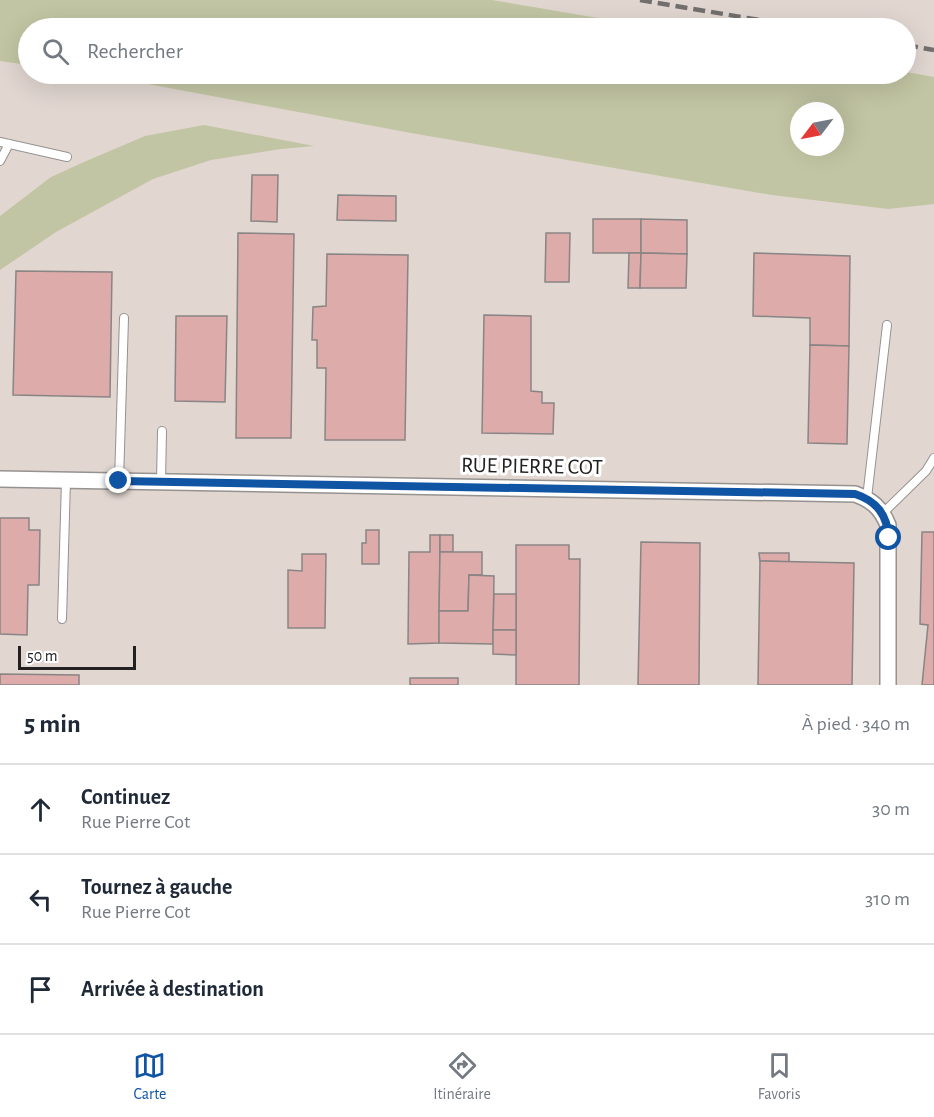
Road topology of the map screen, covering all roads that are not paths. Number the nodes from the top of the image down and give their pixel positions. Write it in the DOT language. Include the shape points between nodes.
graph roads {
  1 [pos="4,143"];
  2 [pos="67,157"];
  3 [pos="0,161"];
  4 [pos="124,318"];
  5 [pos="887,325"];
  6 [pos="162,430"];
  7 [pos="934,458"];
  8 [pos="0,479"];
  9 [pos="66,480"];
  10 [pos="119,481"];
  11 [pos="161,482"];
  12 [pos="867,498"];
  13 [pos="883,513"];
  14 [pos="62,619"];
  15 [pos="888,685"];
  1 -- 2 [label="lane"];
  1 -- 3 [label="lane"];
  4 -- 10 [label="lane"];
  5 -- 12 [label="lane"];
  6 -- 11 [label="lane"];
  7 -- 13 [label="lane"];
  8 -- 9 [label="street, RUE PIERRE COT"];
  9 -- 10 [label="street, RUE PIERRE COT"];
  9 -- 14 [label="lane"];
  10 -- 11 [label="street, RUE PIERRE COT"];
  11 -- 12 [label="street, RUE PIERRE COT" via="855,494"];
  12 -- 13 [label="street"];
  13 -- 15 [label="street" via="889,538"];
}
